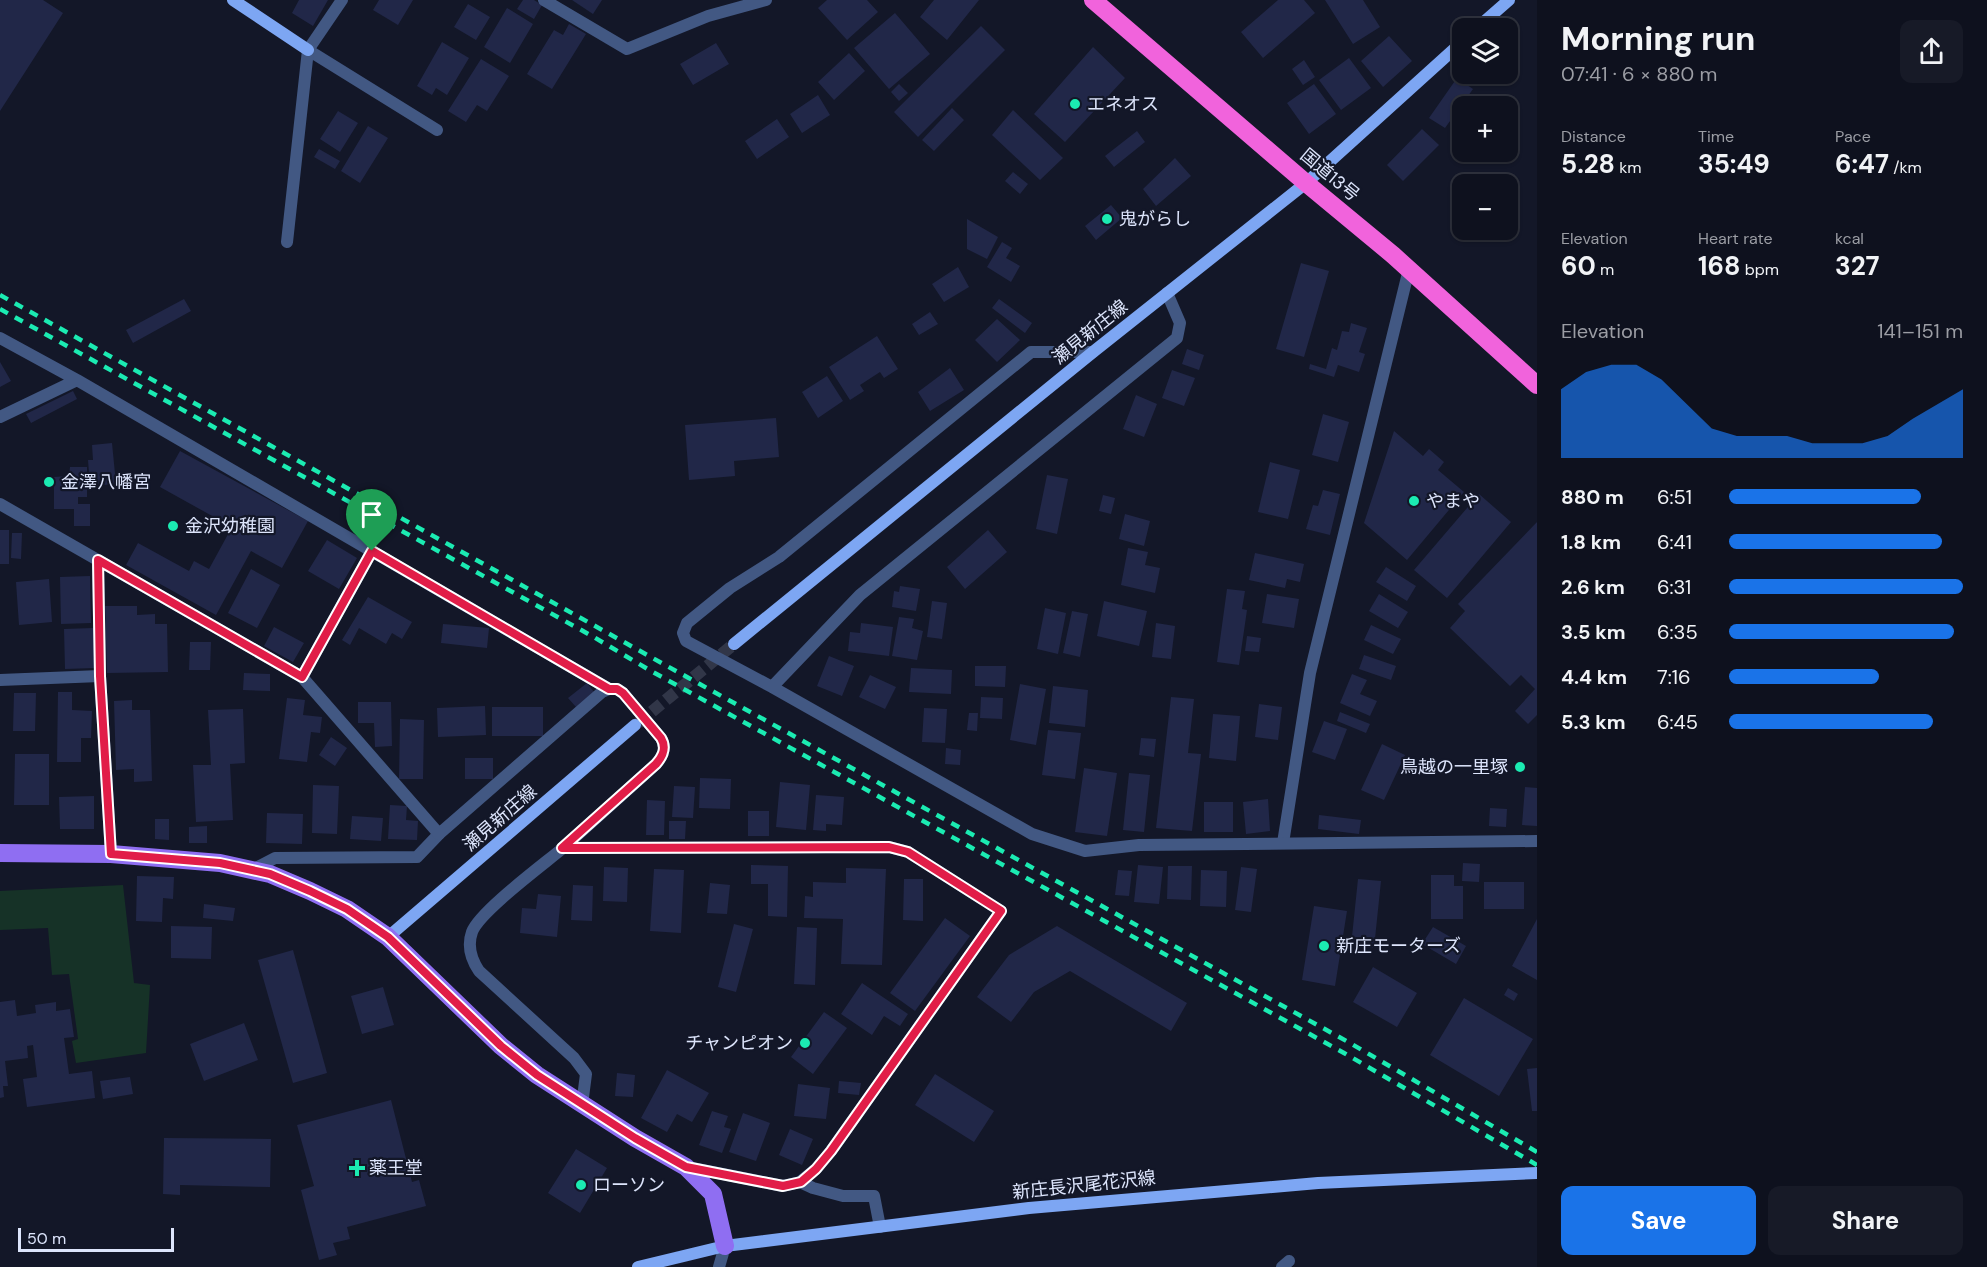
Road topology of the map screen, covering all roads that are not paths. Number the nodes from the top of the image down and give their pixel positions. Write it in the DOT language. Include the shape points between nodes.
graph roads {
  1 [pos="233,0"];
  2 [pos="342,0"];
  3 [pos="544,0"];
  4 [pos="766,0"];
  5 [pos="1093,0"];
  6 [pos="1509,0"];
  7 [pos="1488,18"];
  8 [pos="308,50"];
  9 [pos="1452,51"];
  10 [pos="437,130"];
  11 [pos="1306,183"];
  12 [pos="287,242"];
  13 [pos="1409,269"];
  14 [pos="1167,293"];
  15 [pos="0,338"];
  16 [pos="1093,352"];
  17 [pos="77,380"];
  18 [pos="1537,385"];
  19 [pos="0,417"];
  20 [pos="0,504"];
  21 [pos="372,551"];
  22 [pos="98,560"];
  23 [pos="734,644"];
  24 [pos="100,676"];
  25 [pos="302,677"];
  26 [pos="0,680"];
  27 [pos="772,687"];
  28 [pos="609,689"];
  29 [pos="635,725"];
  30 [pos="439,834"];
  31 [pos="1537,841"];
  32 [pos="1283,843"];
  33 [pos="562,848"];
  34 [pos="0,853"];
  35 [pos="111,854"];
  36 [pos="252,870"];
  37 [pos="388,937"];
  38 [pos="582,1105"];
  39 [pos="686,1167"];
  40 [pos="1537,1173"];
  41 [pos="801,1182"];
  42 [pos="880,1227"];
  43 [pos="725,1245"];
  44 [pos="638,1267"];
  45 [pos="719,1267"];
  1 -- 8 [label="main road"];
  2 -- 8 [label="street"];
  3 -- 4 [label="street" via="627,49 708,16"];
  5 -- 11 [label="highway, 国道13号"];
  6 -- 7 [label="main road"];
  8 -- 10 [label="street"];
  8 -- 12 [label="street"];
  9 -- 11 [label="main road, 瀬見新庄線"];
  11 -- 13 [label="highway, 国道13号"];
  11 -- 14 [label="main road, 瀬見新庄線"];
  13 -- 18 [label="highway, 国道13号"];
  13 -- 32 [label="street" via="1310,673"];
  14 -- 16 [label="main road, 瀬見新庄線"];
  14 -- 27 [label="street" via="1179,323 1177,338 860,595"];
  15 -- 17 [label="street"];
  16 -- 23 [label="main road, 瀬見新庄線"];
  16 -- 27 [label="street" via="1032,352 779,558 730,588 687,623 683,633 686,641"];
  17 -- 19 [label="street"];
  17 -- 21 [label="street"];
  20 -- 22 [label="street"];
  21 -- 25 [label="street"];
  21 -- 28 [label="street"];
  22 -- 24 [label="street"];
  22 -- 25 [label="street"];
  24 -- 26 [label="street"];
  24 -- 35 [label="street"];
  25 -- 30 [label="street"];
  27 -- 32 [label="street" via="1032,834 1085,851 1139,844"];
  28 -- 30 [label="street"];
  28 -- 33 [label="street" via="623,693 661,738 664,751 656,764"];
  29 -- 37 [label="main road, 瀬見新庄線"];
  30 -- 36 [label="street" via="417,857 275,858"];
  31 -- 32 [label="street"];
  33 -- 38 [label="street" via="482,916 472,931 470,945 472,960 479,971 574,1058 586,1074"];
  33 -- 41 [label="street" via="889,847 908,852 1001,911 831,1151"];
  34 -- 35 [label="main road"];
  35 -- 36 [label="main road" via="220,863"];
  36 -- 37 [label="main road" via="270,874 347,909"];
  37 -- 38 [label="main road" via="501,1046"];
  38 -- 39 [label="main road"];
  39 -- 41 [label="street" via="783,1186"];
  39 -- 43 [label="main road" via="713,1194"];
  40 -- 42 [label="main road, 新庄長沢尾花沢線" via="1154,1196"];
  41 -- 42 [label="street" via="843,1196 874,1196"];
  42 -- 43 [label="main road, 新庄長沢尾花沢線"];
  43 -- 44 [label="main road, 新庄長沢尾花沢線"];
  43 -- 45 [label="street"];
}
